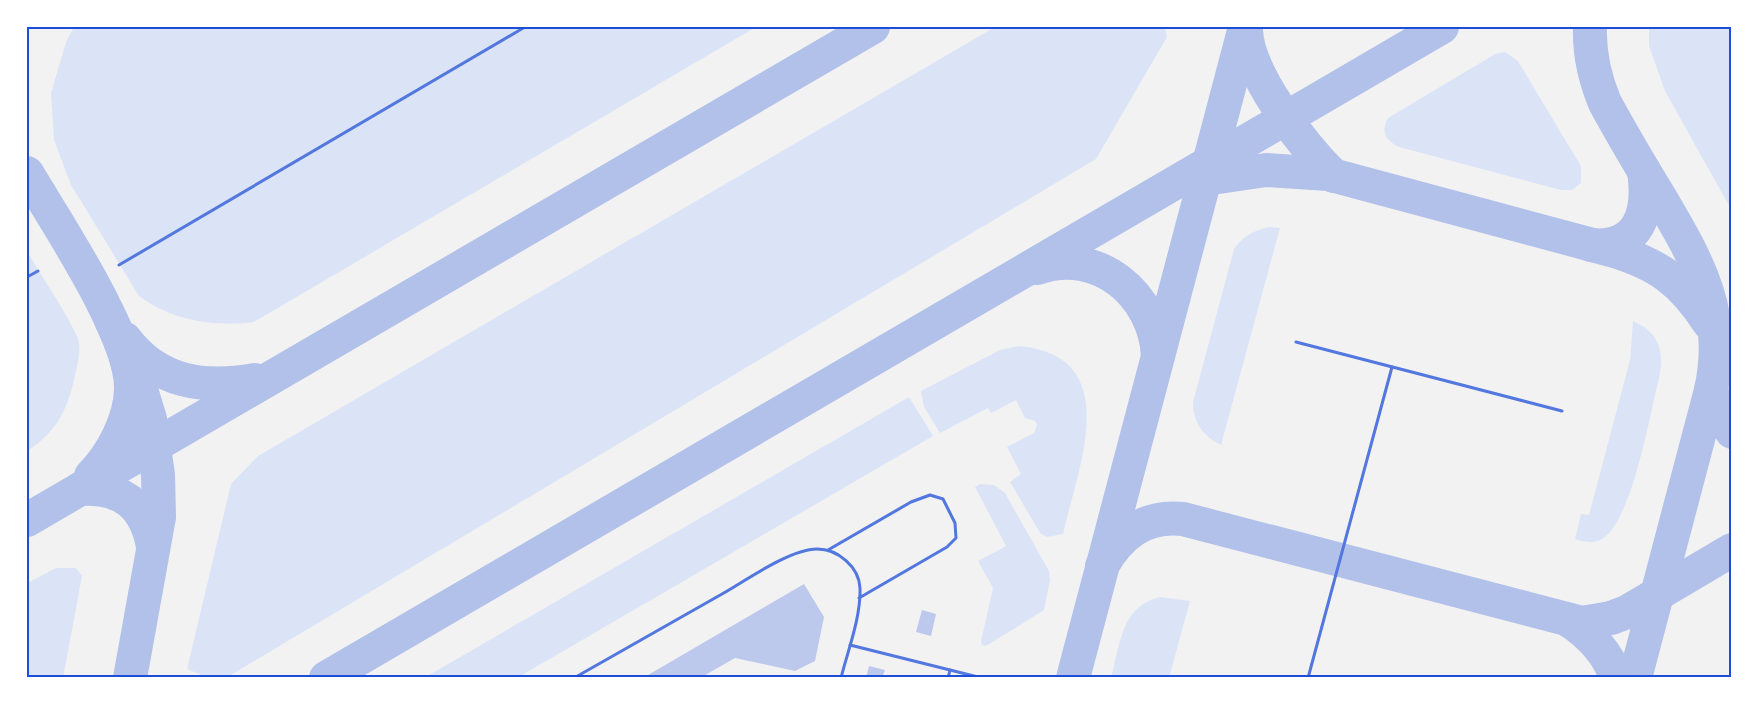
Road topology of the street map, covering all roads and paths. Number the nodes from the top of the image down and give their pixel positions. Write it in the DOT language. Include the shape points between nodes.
graph roads {
  1 [pos="525,27"];
  2 [pos="119,265"];
  3 [pos="38,271"];
  4 [pos="27,277"];
  5 [pos="1296,342"];
  6 [pos="1392,367"];
  7 [pos="1562,411"];
  8 [pos="826,550"];
  9 [pos="859,598"];
  10 [pos="850,645"];
  11 [pos="950,670"];
  12 [pos="574,678"];
  13 [pos="841,678"];
  14 [pos="948,678"];
  15 [pos="982,678"];
  16 [pos="1308,678"];
  1 -- 2 [label="lane"];
  3 -- 4 [label="lane"];
  5 -- 6 [label="lane"];
  6 -- 7 [label="lane"];
  6 -- 16 [label="lane"];
  8 -- 9 [label="lane" via="846,560 852,568 860,587"];
  8 -- 9 [label="lane" via="911,502 930,495 943,499 955,523 956,538"];
  8 -- 12 [label="lane" via="797,553"];
  9 -- 10 [label="lane"];
  10 -- 11 [label="lane"];
  10 -- 13 [label="lane"];
  11 -- 14 [label="lane"];
  11 -- 15 [label="lane"];
}
